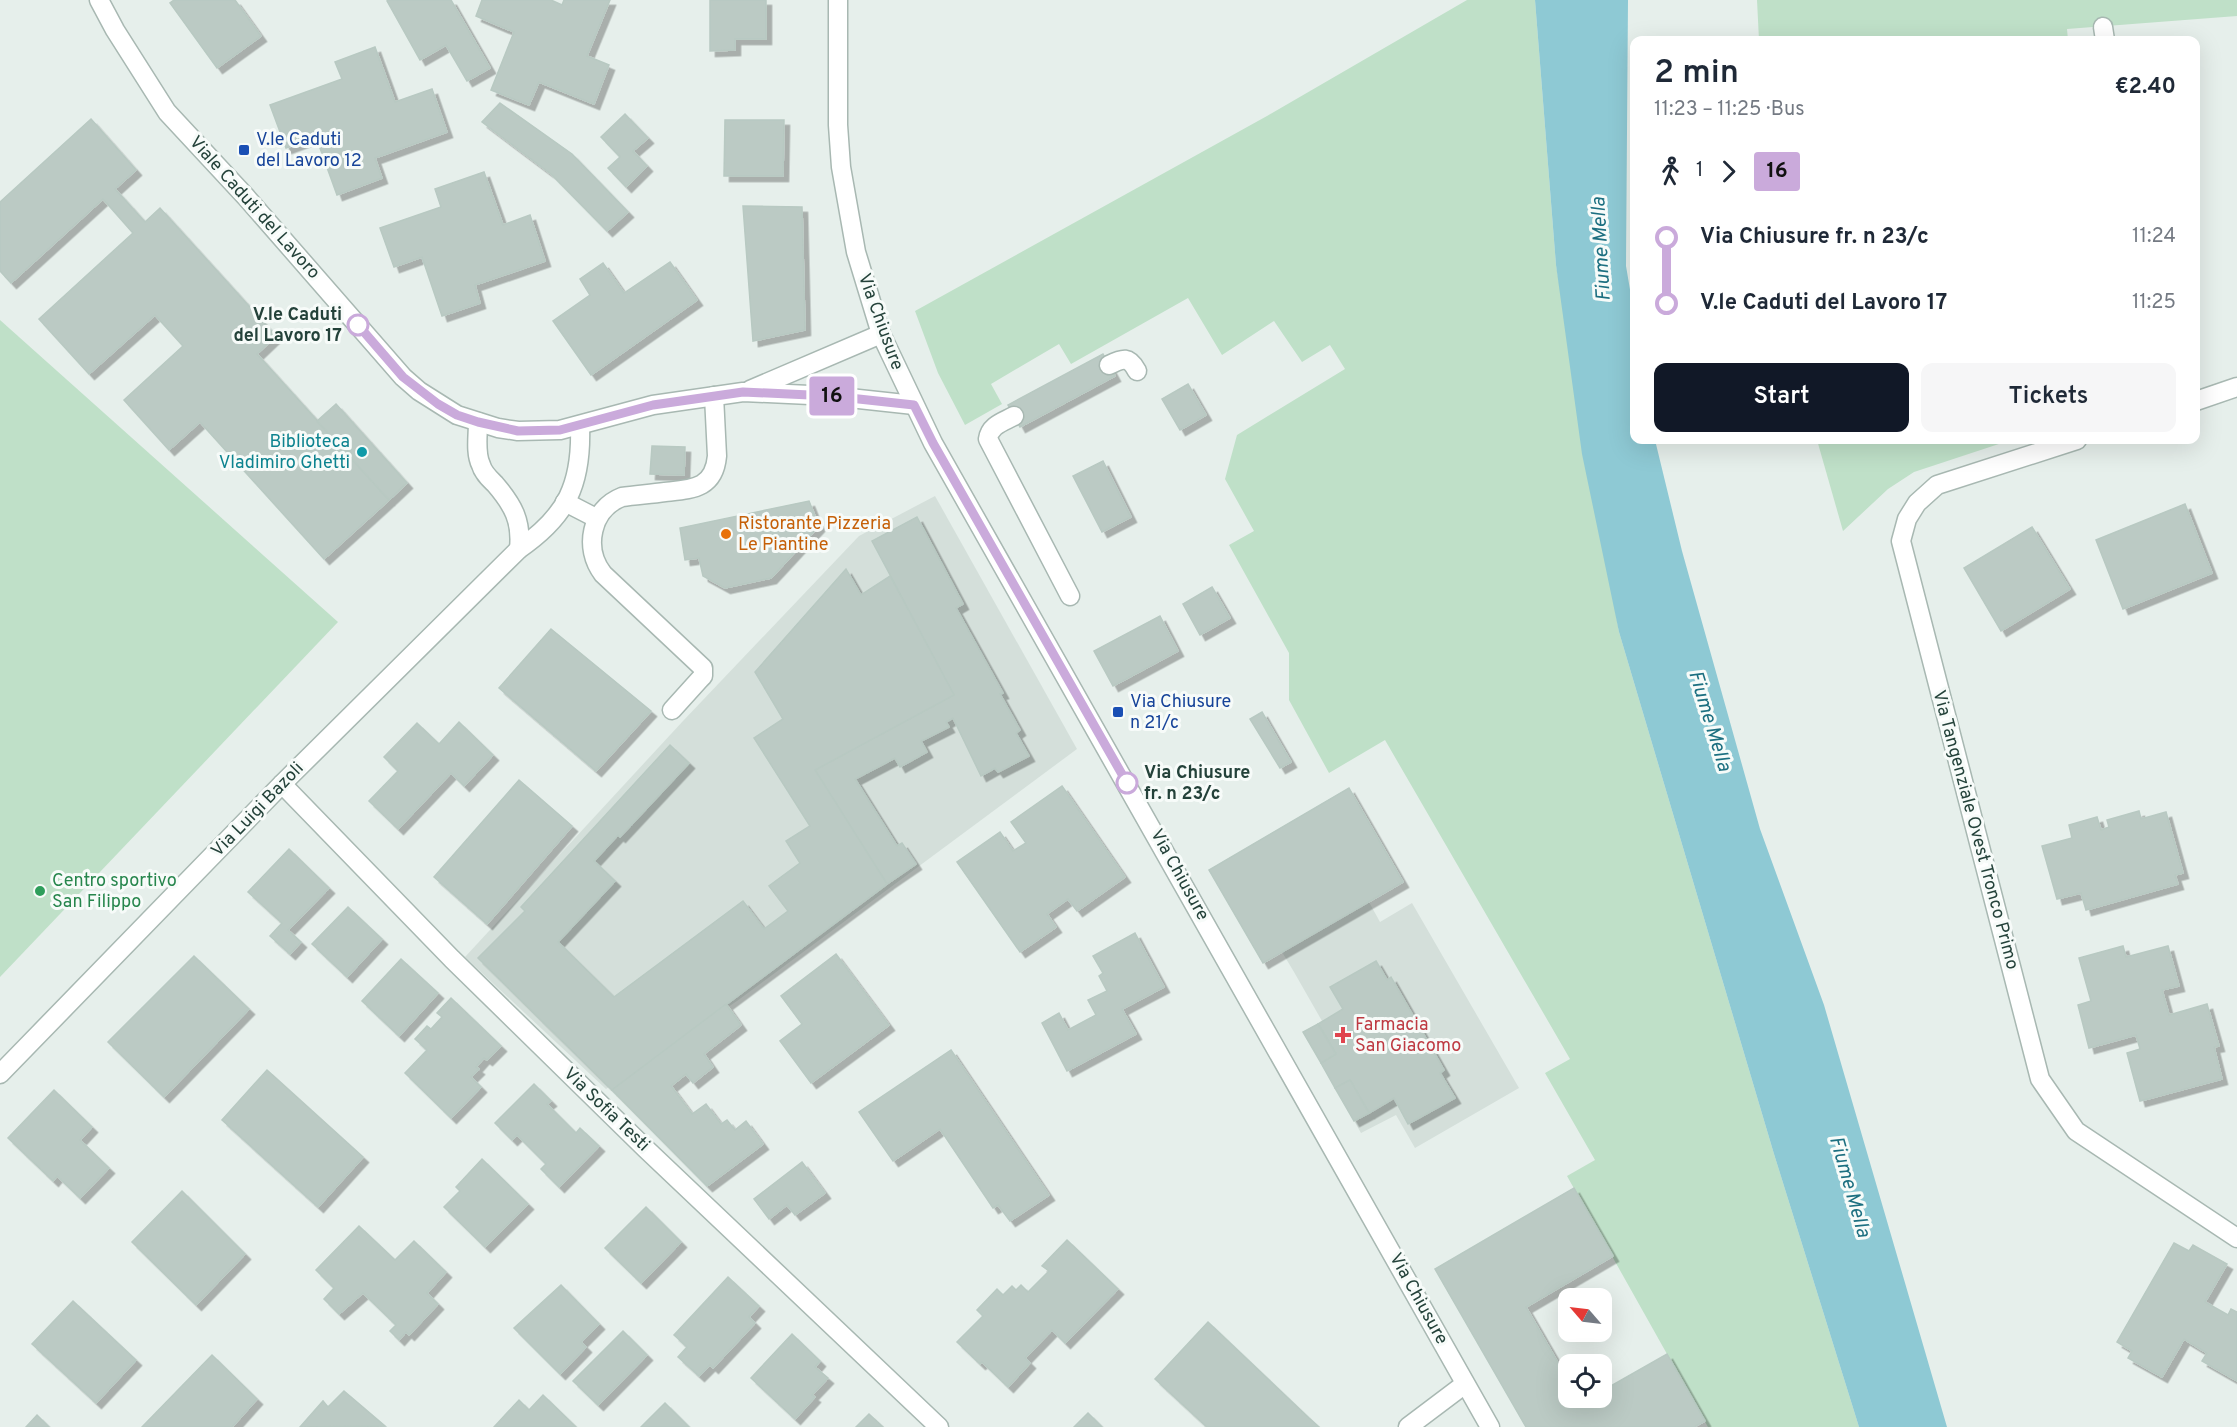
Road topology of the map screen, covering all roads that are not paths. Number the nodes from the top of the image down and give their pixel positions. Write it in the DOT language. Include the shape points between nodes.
graph roads {
  1 [pos="99,0"];
  2 [pos="838,0"];
  3 [pos="881,334"];
  4 [pos="1109,365"];
  5 [pos="1137,371"];
  6 [pos="2237,387"];
  7 [pos="743,392"];
  8 [pos="714,396"];
  9 [pos="2200,400"];
  10 [pos="914,405"];
  11 [pos="1014,416"];
  12 [pos="478,422"];
  13 [pos="580,426"];
  14 [pos="2065,444"];
  15 [pos="565,502"];
  16 [pos="596,518"];
  17 [pos="519,549"];
  18 [pos="1070,596"];
  19 [pos="672,710"];
  20 [pos="282,784"];
  21 [pos="0,1074"];
  22 [pos="2237,1238"];
  23 [pos="1465,1384"];
  24 [pos="939,1427"];
  25 [pos="1408,1427"];
  26 [pos="1490,1427"];
  1 -- 12 [label="street, Viale Caduti del Lavoro" via="167,112 403,377 438,404"];
  2 -- 3 [label="street, Via Chiusure" via="841,167 856,252"];
  3 -- 7 [label="street, Viale Caduti del Lavoro"];
  3 -- 10 [label="street, Via Chiusure"];
  4 -- 5 [label="street" via="1127,359"];
  6 -- 9 [label="street"];
  7 -- 8 [label="street, Viale Caduti del Lavoro"];
  7 -- 10 [label="street, Viale Caduti del Lavoro"];
  8 -- 13 [label="street, Viale Caduti del Lavoro" via="628,411"];
  8 -- 16 [label="street" via="717,456 708,480 694,489 622,497 611,501"];
  10 -- 23 [label="street, Via Chiusure"];
  11 -- 18 [label="street" via="995,426 989,434 990,444"];
  12 -- 13 [label="street, Viale Caduti del Lavoro" via="518,431"];
  12 -- 17 [label="street" via="481,468 517,514"];
  13 -- 15 [label="street, Via Luigi Bazoli" via="579,466"];
  14 -- 22 [label="street, Via Tangenziale Ovest Tronco Primo" via="1937,485 1917,503 1907,519 1901,541 1904,558 2040,1079 2076,1131"];
  15 -- 16 [label="street"];
  15 -- 17 [label="street, Via Luigi Bazoli" via="542,533"];
  16 -- 19 [label="street" via="592,548 597,566 703,668 703,676"];
  17 -- 20 [label="street, Via Luigi Bazoli"];
  20 -- 21 [label="street, Via Luigi Bazoli"];
  20 -- 24 [label="street, Via Sofia Testi" via="604,1108"];
  23 -- 25 [label="street"];
  23 -- 26 [label="street, Via Chiusure"];
}
